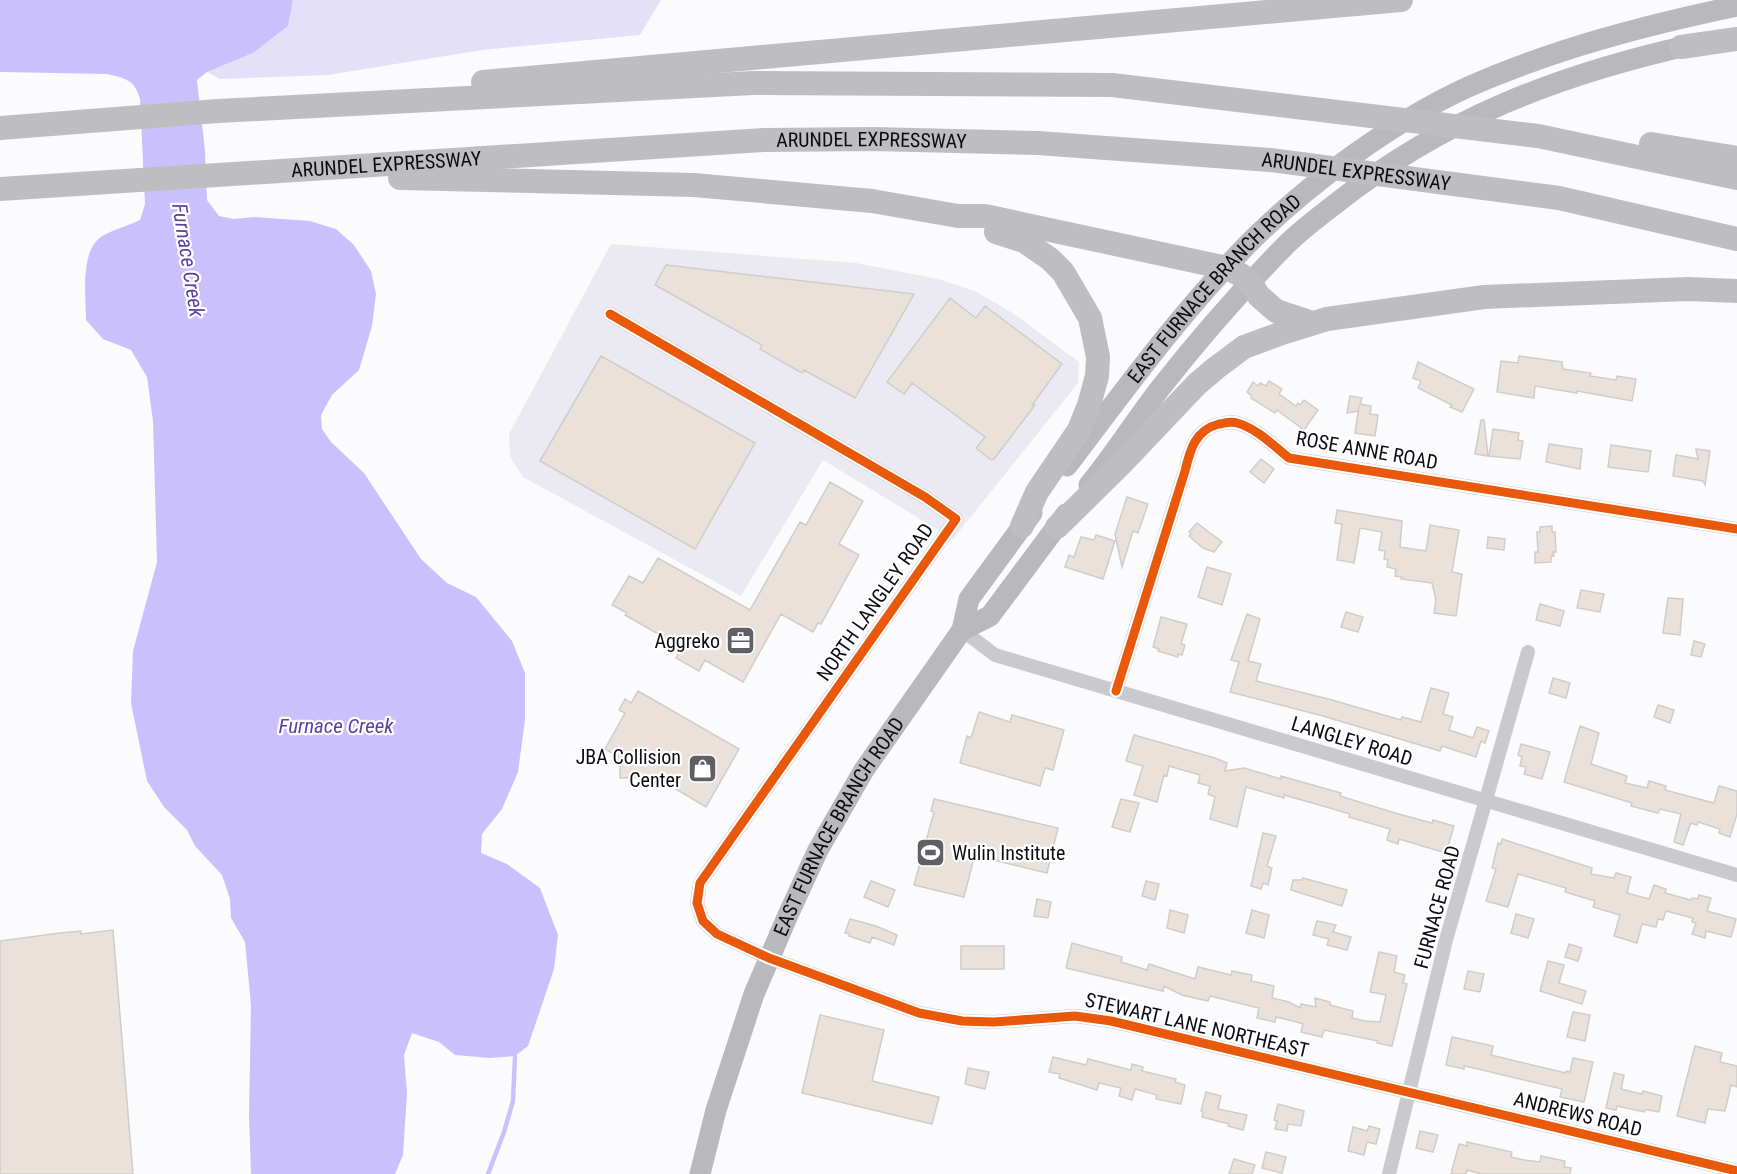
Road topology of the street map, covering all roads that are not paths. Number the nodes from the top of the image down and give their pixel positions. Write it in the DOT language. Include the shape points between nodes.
graph roads {
  1 [pos="1401,0"];
  2 [pos="1737,6"];
  3 [pos="1737,37"];
  4 [pos="1681,47"];
  5 [pos="218,111"];
  6 [pos="0,128"];
  7 [pos="1538,136"];
  8 [pos="1737,158"];
  9 [pos="253,174"];
  10 [pos="1737,177"];
  11 [pos="0,189"];
  12 [pos="958,216"];
  13 [pos="1737,239"];
  14 [pos="1227,268"];
  15 [pos="1251,284"];
  16 [pos="1737,291"];
  17 [pos="610,314"];
  18 [pos="1312,323"];
  19 [pos="1022,526"];
  20 [pos="1057,526"];
  21 [pos="1737,529"];
  22 [pos="962,630"];
  23 [pos="1528,652"];
  24 [pos="1116,691"];
  25 [pos="1486,801"];
  26 [pos="1737,875"];
  27 [pos="769,958"];
  28 [pos="1410,1092"];
  29 [pos="1737,1172"];
  30 [pos="700,1174"];
  31 [pos="1389,1174"];
  1 -- 5 [label="highway" via="526,77"];
  2 -- 14 [label="main road, EAST FURNACE BRANCH ROAD" via="1557,53 1467,88 1426,109 1356,154 1279,216"];
  3 -- 4 [label="highway"];
  4 -- 15 [label="main road, EAST FURNACE BRANCH ROAD" via="1570,78 1444,131 1397,158 1317,219 1283,248"];
  5 -- 6 [label="highway"];
  5 -- 7 [label="highway" via="753,83 1112,85"];
  7 -- 8 [label="highway" via="1590,134"];
  7 -- 10 [label="highway"];
  9 -- 11 [label="highway, ARUNDEL EXPRESSWAY"];
  9 -- 12 [label="highway" via="694,185 872,201"];
  9 -- 13 [label="highway, ARUNDEL EXPRESSWAY" via="764,140 1038,142 1270,160 1413,177 1559,198"];
  12 -- 14 [label="highway" via="984,216"];
  12 -- 19 [label="highway" via="1024,241 1064,272 1090,318 1096,343 1097,376 1079,430 1036,492"];
  14 -- 15 [label="highway"];
  14 -- 19 [label="main road, EAST FURNACE BRANCH ROAD" via="1134,376"];
  15 -- 18 [label="highway" via="1276,311"];
  15 -- 20 [label="main road, EAST FURNACE BRANCH ROAD" via="1163,386"];
  16 -- 18 [label="highway" via="1688,289 1484,297"];
  17 -- 27 [label="street, NORTH LANGLEY ROAD" via="925,497 956,519 700,883 697,903 704,921 717,934"];
  18 -- 20 [label="highway" via="1244,347 1216,368"];
  19 -- 22 [label="main road, EAST FURNACE BRANCH ROAD" via="969,599"];
  20 -- 22 [label="main road, EAST FURNACE BRANCH ROAD" via="990,616"];
  21 -- 24 [label="street, ROSE ANNE ROAD" via="1288,458 1239,423 1212,426 1197,436 1190,450"];
  22 -- 24 [label="street, LANGLEY ROAD" via="996,655"];
  22 -- 27 [label="main road, EAST FURNACE BRANCH ROAD" via="849,794 804,879"];
  23 -- 25 [label="street, FURNACE ROAD"];
  24 -- 25 [label="street, LANGLEY ROAD"];
  25 -- 26 [label="street, LANGLEY ROAD"];
  25 -- 28 [label="street, FURNACE ROAD" via="1446,940"];
  27 -- 28 [label="street, STEWART LANE NORTHEAST" via="930,1015 994,1022 1075,1016"];
  27 -- 30 [label="main road, EAST FURNACE BRANCH ROAD" via="726,1075"];
  28 -- 29 [label="street, ANDREWS ROAD"];
  28 -- 31 [label="street, FURNACE ROAD"];
}
